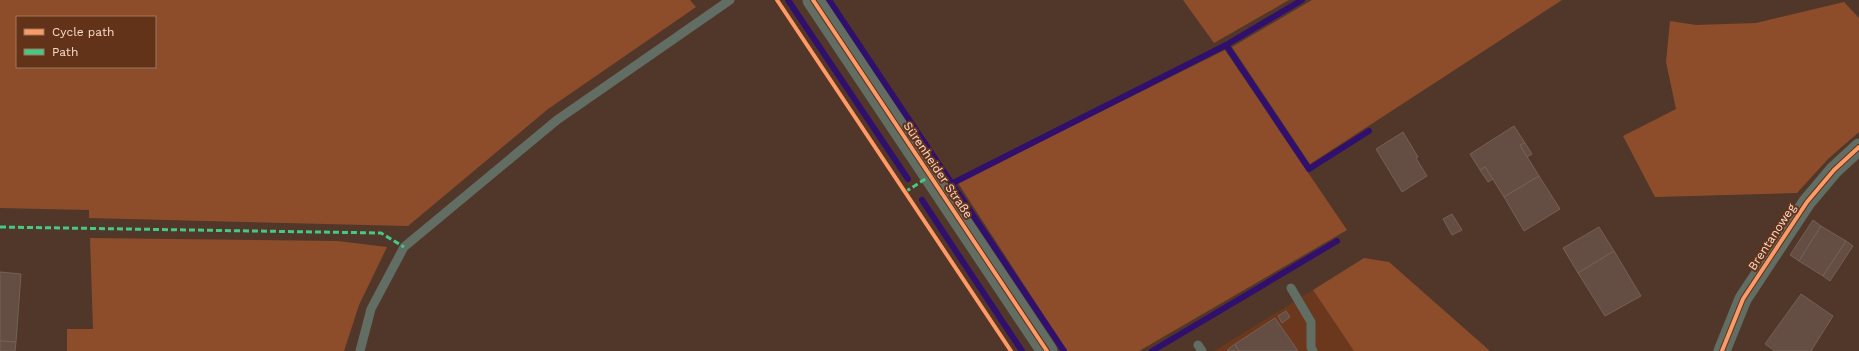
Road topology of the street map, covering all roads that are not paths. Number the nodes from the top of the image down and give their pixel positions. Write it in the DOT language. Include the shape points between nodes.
graph roads {
  1 [pos="730,0"];
  2 [pos="813,0"];
  3 [pos="1859,147"];
  4 [pos="1291,288"];
  5 [pos="360,351"];
  6 [pos="1047,351"];
  7 [pos="1313,351"];
  8 [pos="1722,351"];
  1 -- 5 [label="lane" via="557,120 404,247 371,309"];
  2 -- 6 [label="street, Sürenheider Straße"];
  3 -- 8 [label="street, Brentanoweg" via="1834,170 1807,202 1743,299"];
  4 -- 7 [label="lane" via="1311,322"];
}
